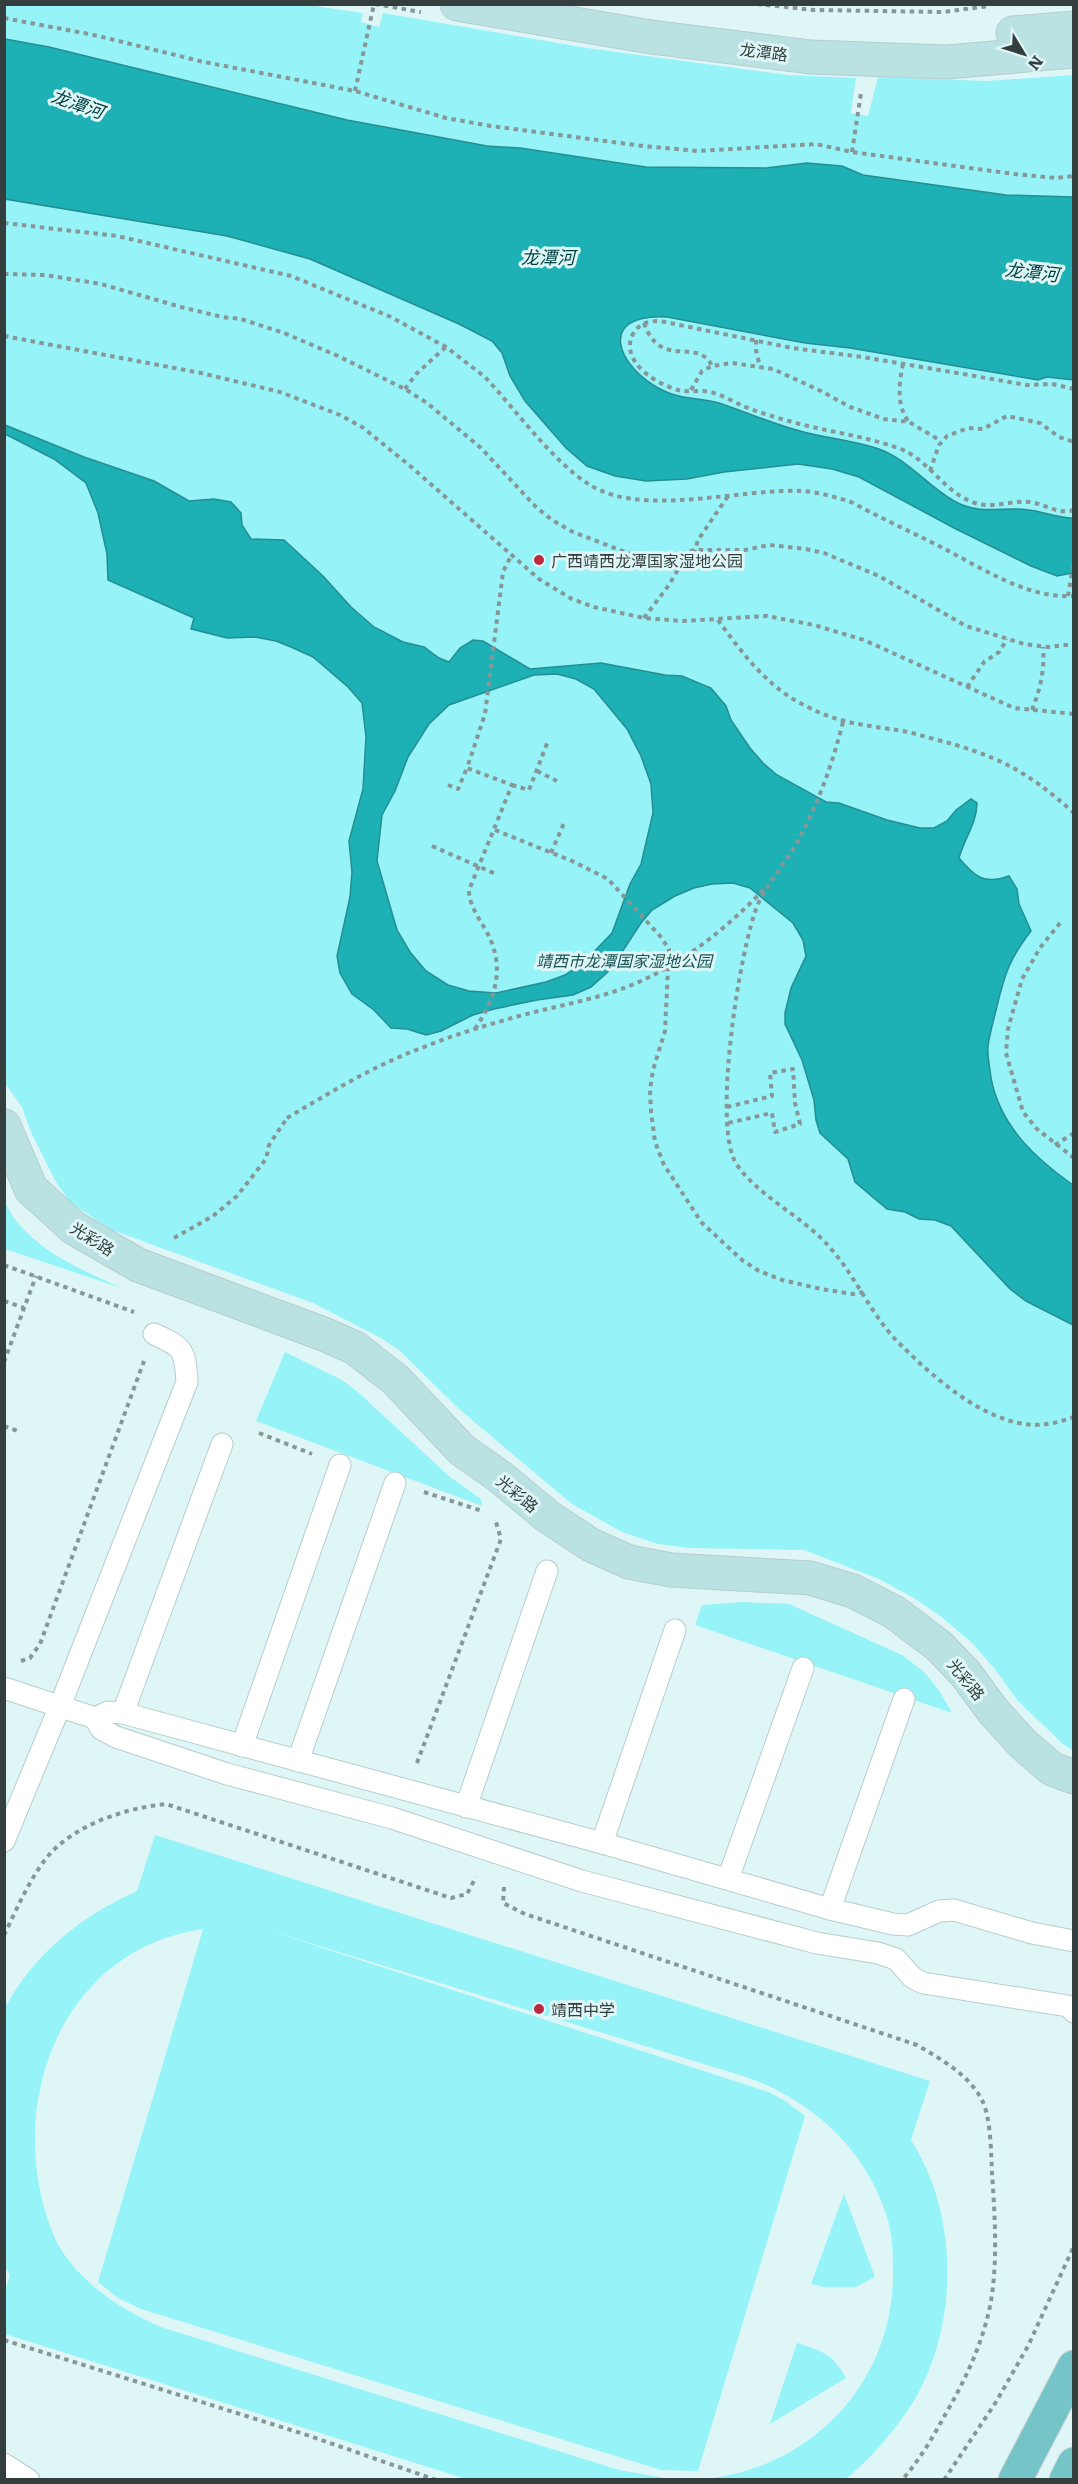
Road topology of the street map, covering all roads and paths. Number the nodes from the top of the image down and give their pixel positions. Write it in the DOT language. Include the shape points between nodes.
graph roads {
  1 [pos="374,4"];
  2 [pos="457,4"];
  3 [pos="587,4"];
  4 [pos="757,4"];
  5 [pos="994,6"];
  6 [pos="4,18"];
  7 [pos="1074,28"];
  8 [pos="1074,51"];
  9 [pos="862,90"];
  10 [pos="355,91"];
  11 [pos="852,152"];
  12 [pos="1074,176"];
  13 [pos="4,223"];
  14 [pos="4,274"];
  15 [pos="644,323"];
  16 [pos="4,336"];
  17 [pos="756,340"];
  18 [pos="447,347"];
  19 [pos="903,364"];
  20 [pos="712,366"];
  21 [pos="760,367"];
  22 [pos="405,388"];
  23 [pos="1074,389"];
  24 [pos="691,390"];
  25 [pos="909,423"];
  26 [pos="941,441"];
  27 [pos="1074,442"];
  28 [pos="930,471"];
  29 [pos="728,495"];
  30 [pos="1074,510"];
  31 [pos="695,550"];
  32 [pos="511,556"];
  33 [pos="1074,561"];
  34 [pos="1071,596"];
  35 [pos="644,618"];
  36 [pos="718,620"];
  37 [pos="1007,639"];
  38 [pos="1074,644"];
  39 [pos="1043,647"];
  40 [pos="967,687"];
  41 [pos="1032,710"];
  42 [pos="1074,714"];
  43 [pos="843,722"];
  44 [pos="548,741"];
  45 [pos="467,768"];
  46 [pos="537,771"];
  47 [pos="557,781"];
  48 [pos="448,785"];
  49 [pos="512,785"];
  50 [pos="1074,813"];
  51 [pos="564,823"];
  52 [pos="495,831"];
  53 [pos="432,846"];
  54 [pos="551,853"];
  55 [pos="478,867"];
  56 [pos="498,875"];
  57 [pos="767,886"];
  58 [pos="1059,923"];
  59 [pos="475,1029"];
  60 [pos="727,1107"];
  61 [pos="728,1123"];
  62 [pos="4,1126"];
  63 [pos="1074,1133"];
  64 [pos="1055,1145"];
  65 [pos="1074,1158"];
  66 [pos="4,1265"];
  67 [pos="138,1265"];
  68 [pos="36,1276"];
  69 [pos="863,1292"];
  70 [pos="4,1301"];
  71 [pos="24,1308"];
  72 [pos="154,1334"];
  73 [pos="4,1362"];
  74 [pos="1074,1417"];
  75 [pos="4,1426"];
  76 [pos="18,1431"];
  77 [pos="259,1433"];
  78 [pos="222,1444"];
  79 [pos="340,1465"];
  80 [pos="395,1483"];
  81 [pos="484,1511"];
  82 [pos="494,1516"];
  83 [pos="547,1571"];
  84 [pos="675,1630"];
  85 [pos="18,1662"];
  86 [pos="803,1668"];
  87 [pos="4,1689"];
  88 [pos="904,1699"];
  89 [pos="60,1706"];
  90 [pos="123,1713"];
  91 [pos="95,1718"];
  92 [pos="242,1746"];
  93 [pos="298,1761"];
  94 [pos="1074,1777"];
  95 [pos="406,1790"];
  96 [pos="465,1808"];
  97 [pos="4,1841"];
  98 [pos="602,1843"];
  99 [pos="485,1851"];
  100 [pos="510,1858"];
  101 [pos="728,1879"];
  102 [pos="830,1909"];
  103 [pos="4,1935"];
  104 [pos="1074,1941"];
  105 [pos="1074,2012"];
  106 [pos="1074,2246"];
  107 [pos="4,2340"];
  108 [pos="1074,2367"];
  109 [pos="4,2464"];
  110 [pos="1074,2464"];
  111 [pos="29,2480"];
  112 [pos="436,2480"];
  113 [pos="902,2480"];
  114 [pos="944,2480"];
  115 [pos="1015,2480"];
  116 [pos="1066,2480"];
  1 -- 10 [label="path"];
  2 -- 8 [label="street, 龙潭路" via="651,37 810,57 947,62"];
  3 -- 7 [label="street, 龙潭路" via="808,38 943,40"];
  4 -- 5 [label="path" via="814,10 943,12"];
  6 -- 10 [label="path"];
  9 -- 11 [label="path"];
  10 -- 11 [label="path" via="446,118 643,146 698,151 816,144"];
  11 -- 12 [label="path" via="1014,174"];
  13 -- 18 [label="path" via="117,236 291,276 368,306"];
  14 -- 22 [label="path" via="84,280 241,319 339,356"];
  15 -- 17 [label="path" via="660,321"];
  15 -- 20 [label="path" via="650,339 660,348 699,354"];
  15 -- 24 [label="path" via="632,335 630,352 636,362 660,383 681,391"];
  16 -- 32 [label="path" via="201,373 280,392 340,415 362,427 409,465"];
  17 -- 19 [label="path"];
  17 -- 21 [label="path"];
  18 -- 22 [label="path"];
  18 -- 29 [label="path" via="485,377 559,459 591,485 622,497 663,502"];
  19 -- 23 [label="path"];
  19 -- 25 [label="path" via="901,402"];
  20 -- 21 [label="path" via="732,363"];
  20 -- 24 [label="path" via="702,371"];
  21 -- 25 [label="path" via="783,372 850,407"];
  22 -- 31 [label="path" via="471,438 536,507 562,526 645,558 658,559"];
  24 -- 28 [label="path" via="715,393 793,422 900,448"];
  25 -- 26 [label="path"];
  26 -- 27 [label="path" via="959,430 983,429 1014,416 1040,423"];
  26 -- 28 [label="path"];
  28 -- 30 [label="path" via="974,502 990,506 1029,502 1058,511"];
  29 -- 31 [label="path"];
  29 -- 34 [label="path" via="783,491 830,495 1032,591 1055,597"];
  31 -- 35 [label="path"];
  31 -- 37 [label="path" via="745,550 777,545 824,553 903,588 966,626"];
  32 -- 35 [label="path" via="554,590 572,599"];
  32 -- 45 [label="path" via="503,572 485,714"];
  33 -- 34 [label="path"];
  35 -- 36 [label="path"];
  36 -- 40 [label="path" via="767,616 814,625 864,640"];
  36 -- 43 [label="path" via="755,668 778,688 803,705"];
  37 -- 39 [label="path"];
  37 -- 40 [label="path"];
  38 -- 39 [label="path"];
  39 -- 41 [label="path" via="1044,667"];
  40 -- 41 [label="path" via="1014,708"];
  41 -- 42 [label="path"];
  43 -- 50 [label="path" via="904,731 996,758"];
  43 -- 57 [label="path" via="809,820"];
  44 -- 46 [label="path"];
  45 -- 48 [label="path" via="458,789"];
  45 -- 49 [label="path"];
  46 -- 47 [label="path"];
  46 -- 49 [label="path" via="529,790"];
  49 -- 52 [label="path"];
  51 -- 54 [label="path"];
  52 -- 54 [label="path"];
  52 -- 55 [label="path"];
  53 -- 55 [label="path"];
  54 -- 69 [label="path" via="614,883 669,949 664,1031 650,1089 655,1142 664,1165 702,1223 759,1271 821,1289"];
  55 -- 56 [label="path"];
  55 -- 59 [label="path" via="469,897 495,951 498,971 489,1003"];
  57 -- 59 [label="path, bridge" via="742,912 701,944 626,987"];
  57 -- 60 [label="path" via="746,942 731,1034"];
  58 -- 64 [label="path" via="1022,979 1008,1029 1006,1053 1023,1112"];
  59 -- 67 [label="path, bridge" via="393,1059 287,1118 268,1145 266,1160 237,1196 195,1227 151,1251"];
  60 -- 61 [label="path"];
  60 -- 61 [label="path" via="772,1096 770,1073 793,1069 800,1124 775,1132 772,1113"];
  61 -- 69 [label="path" via="729,1143 744,1174 819,1235"];
  62 -- 67 [label="street, 光彩路" via="31,1189 74,1228"];
  63 -- 64 [label="path"];
  64 -- 65 [label="path"];
  66 -- 68 [label="path"];
  67 -- 94 [label="street, 光彩路" via="355,1348 396,1380 462,1450 591,1545 629,1562 671,1570 810,1578 853,1591 894,1612 952,1659 1023,1744 1052,1769"];
  68 -- 71 [label="path"];
  68 -- 72 [label="path" via="143,1315"];
  69 -- 74 [label="path" via="897,1342 966,1401 1026,1423 1045,1425"];
  70 -- 71 [label="path"];
  71 -- 73 [label="path"];
  72 -- 85 [label="path" via="40,1644 30,1658"];
  72 -- 89 [label="lane" via="178,1344 186,1360 187,1382"];
  75 -- 76 [label="path"];
  77 -- 79 [label="path"];
  78 -- 90 [label="lane"];
  79 -- 92 [label="lane"];
  80 -- 81 [label="path"];
  80 -- 93 [label="lane"];
  82 -- 95 [label="path" via="501,1539"];
  83 -- 96 [label="lane"];
  84 -- 98 [label="lane"];
  86 -- 101 [label="lane"];
  87 -- 89 [label="lane"];
  88 -- 102 [label="lane"];
  89 -- 91 [label="lane"];
  89 -- 97 [label="lane"];
  90 -- 91 [label="lane" via="108,1712"];
  90 -- 92 [label="lane"];
  91 -- 99 [label="lane" via="101,1729 116,1737 227,1774 392,1818"];
  92 -- 93 [label="lane"];
  93 -- 95 [label="lane"];
  95 -- 96 [label="lane"];
  96 -- 98 [label="lane"];
  98 -- 101 [label="lane"];
  99 -- 100 [label="lane"];
  99 -- 103 [label="path" via="473,1886 467,1894 451,1898 166,1804 142,1807 112,1815 58,1845 25,1892"];
  100 -- 105 [label="lane" via="582,1881 817,1942 878,1953 896,1959 923,1983 1068,2006"];
  100 -- 113 [label="path" via="502,1903 511,1908 917,2045 971,2083 983,2102 994,2201 988,2318 967,2377"];
  101 -- 102 [label="lane"];
  102 -- 104 [label="lane" via="908,1925 939,1911 954,1910"];
  106 -- 114 [label="path" via="1028,2346"];
  107 -- 112 [label="path"];
  108 -- 115 [label="main road"];
  109 -- 111 [label="lane"];
  110 -- 116 [label="main road"];
}
